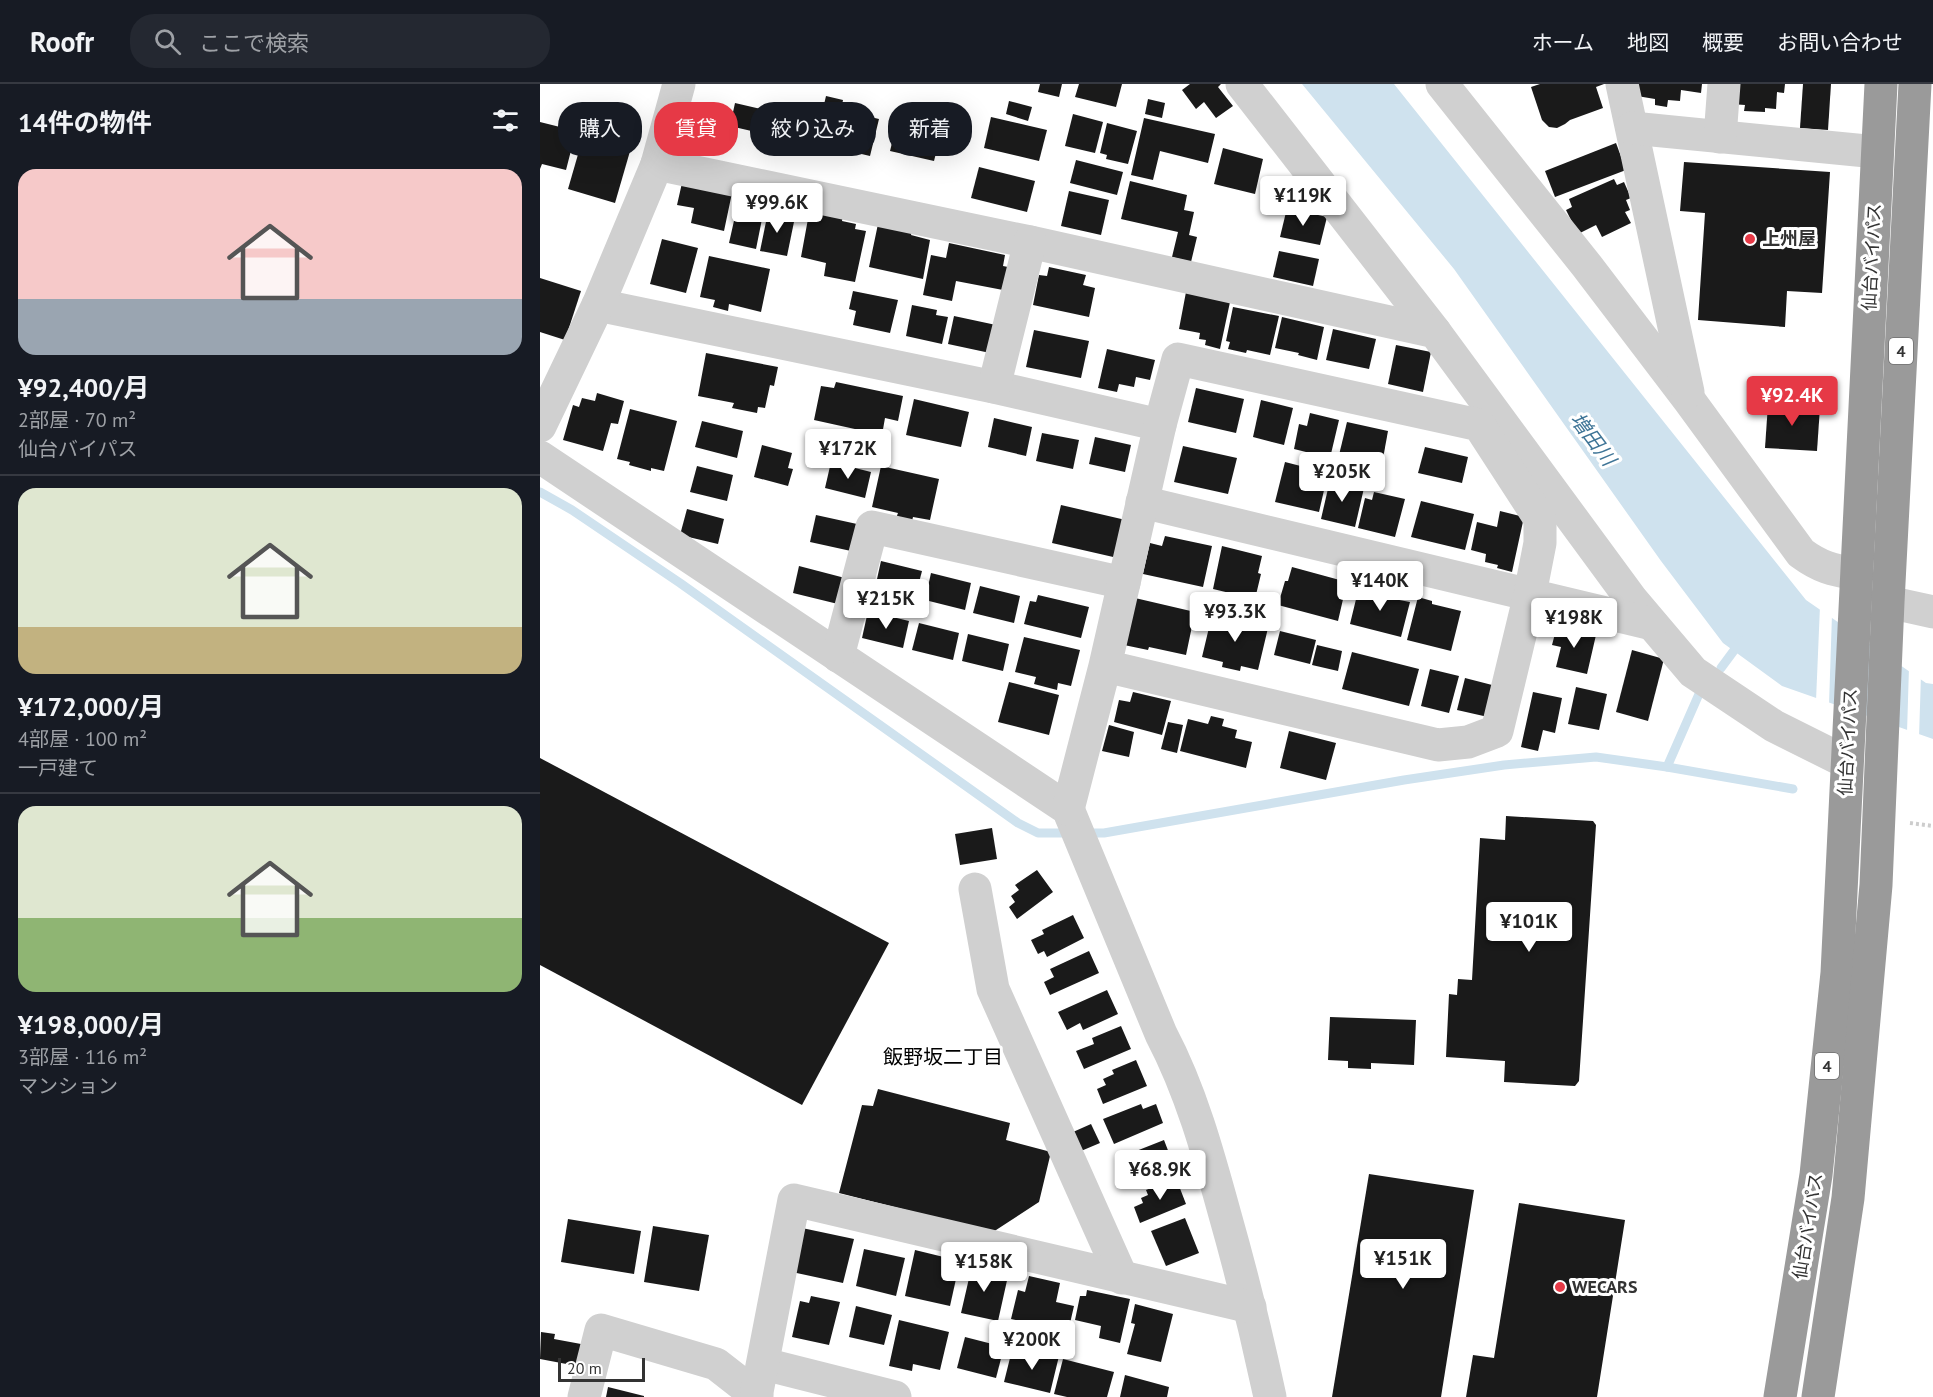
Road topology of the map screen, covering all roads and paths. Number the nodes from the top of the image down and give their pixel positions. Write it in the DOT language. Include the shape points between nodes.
graph roads {
  1 [pos="679,84"];
  2 [pos="1242,84"];
  3 [pos="1442,84"];
  4 [pos="1622,84"];
  5 [pos="1724,84"];
  6 [pos="1881,84"];
  7 [pos="1915,84"];
  8 [pos="1632,128"];
  9 [pos="1720,137"];
  10 [pos="1877,152"];
  11 [pos="657,164"];
  12 [pos="1030,242"];
  13 [pos="598,305"];
  14 [pos="1435,332"];
  15 [pos="994,387"];
  16 [pos="1689,400"];
  17 [pos="1160,425"];
  18 [pos="540,426"];
  19 [pos="540,457"];
  20 [pos="1142,502"];
  21 [pos="1856,574"];
  22 [pos="1124,583"];
  23 [pos="1530,594"];
  24 [pos="1888,609"];
  25 [pos="1933,612"];
  26 [pos="1652,624"];
  27 [pos="838,656"];
  28 [pos="1105,666"];
  29 [pos="1847,748"];
  30 [pos="1071,815"];
  31 [pos="975,889"];
  32 [pos="1122,1278"];
  33 [pos="1234,1302"];
  34 [pos="764,1364"];
  35 [pos="756,1396"];
  36 [pos="584,1397"];
  37 [pos="895,1397"];
  38 [pos="1270,1397"];
  39 [pos="1780,1397"];
  40 [pos="1818,1397"];
  1 -- 11 [label="street"];
  2 -- 14 [label="street"];
  3 -- 16 [label="street"];
  4 -- 8 [label="street"];
  5 -- 9 [label="street"];
  6 -- 10 [label="highway, 仙台バイパス / 4"];
  7 -- 24 [label="highway, 仙台バイパス / 4"];
  8 -- 9 [label="street"];
  8 -- 16 [label="street"];
  9 -- 10 [label="street"];
  10 -- 21 [label="highway, 仙台バイパス / 4"];
  11 -- 12 [label="street"];
  11 -- 13 [label="street"];
  12 -- 14 [label="street"];
  12 -- 15 [label="street"];
  13 -- 15 [label="street"];
  13 -- 18 [label="street"];
  14 -- 26 [label="street"];
  15 -- 17 [label="street"];
  16 -- 21 [label="street" via="1801,553 1816,564"];
  17 -- 20 [label="street"];
  17 -- 23 [label="street" via="1178,359 1479,425 1540,519"];
  19 -- 27 [label="street"];
  20 -- 22 [label="street"];
  20 -- 23 [label="street"];
  21 -- 29 [label="highway, 仙台バイパス / 4"];
  22 -- 27 [label="street" via="872,527"];
  22 -- 28 [label="street"];
  23 -- 26 [label="street"];
  23 -- 28 [label="street" via="1497,731 1468,742 1438,745"];
  24 -- 25 [label="street"];
  24 -- 40 [label="highway, 仙台バイパス / 4" via="1876,885 1848,1198"];
  26 -- 29 [label="street" via="1693,672 1774,726"];
  27 -- 30 [label="street"];
  28 -- 30 [label="street"];
  29 -- 39 [label="highway, 仙台バイパス / 4" via="1837,973 1816,1175"];
  30 -- 33 [label="street" via="1206,1143"];
  31 -- 32 [label="street" via="993,989"];
  32 -- 33 [label="street"];
  32 -- 34 [label="street" via="794,1200"];
  33 -- 38 [label="street"];
  34 -- 35 [label="street"];
  34 -- 37 [label="street"];
  35 -- 36 [label="street" via="716,1364 600,1330"];
}
